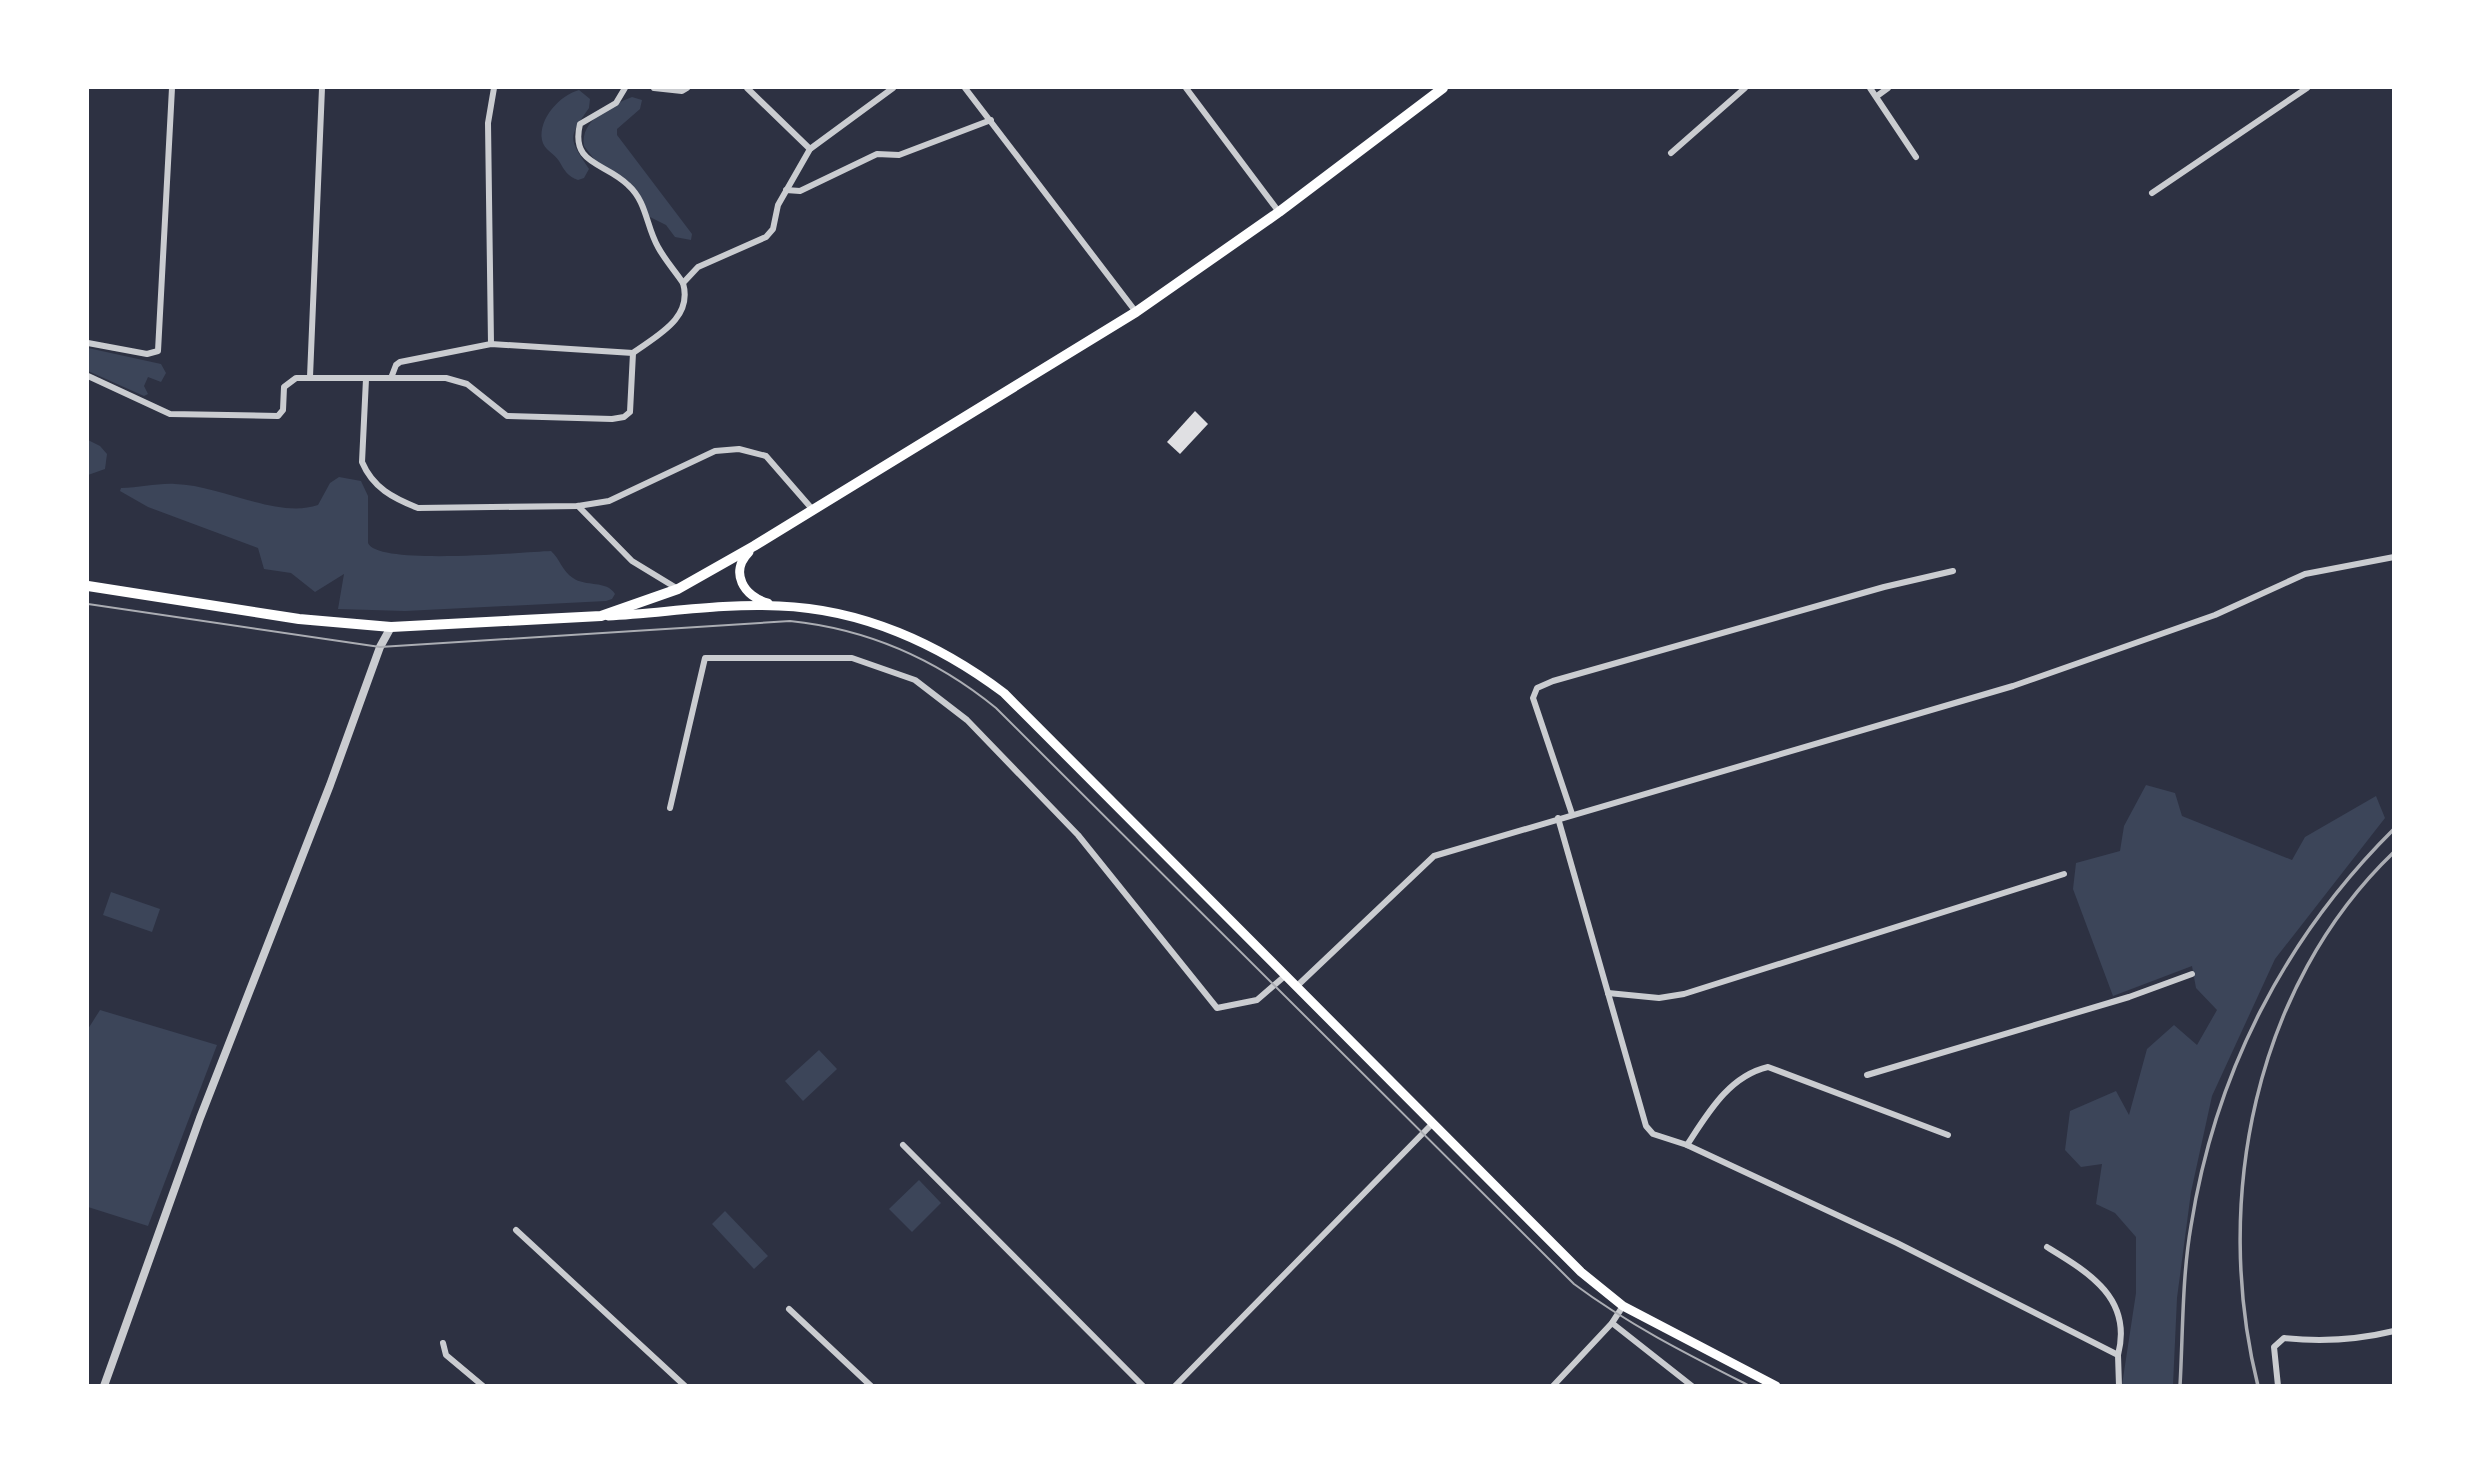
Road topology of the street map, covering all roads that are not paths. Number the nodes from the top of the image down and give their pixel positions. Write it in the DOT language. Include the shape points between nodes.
graph roads {
  1 [pos="172,88"];
  2 [pos="322,88"];
  3 [pos="494,88"];
  4 [pos="625,88"];
  5 [pos="654,88"];
  6 [pos="687,88"];
  7 [pos="747,88"];
  8 [pos="894,88"];
  9 [pos="965,88"];
  10 [pos="1186,88"];
  11 [pos="1443,88"];
  12 [pos="1745,88"];
  13 [pos="1870,88"];
  14 [pos="1888,88"];
  15 [pos="2307,88"];
  16 [pos="1877,96"];
  17 [pos="991,120"];
  18 [pos="810,149"];
  19 [pos="1671,153"];
  20 [pos="1916,157"];
  21 [pos="786,190"];
  22 [pos="2152,193"];
  23 [pos="1279,212"];
  24 [pos="683,283"];
  25 [pos="1136,312"];
  26 [pos="88,343"];
  27 [pos="491,344"];
  28 [pos="633,353"];
  29 [pos="88,376"];
  30 [pos="310,377"];
  31 [pos="391,378"];
  32 [pos="366,379"];
  33 [pos="578,506"];
  34 [pos="813,510"];
  35 [pos="754,546"];
  36 [pos="2393,557"];
  37 [pos="1953,571"];
  38 [pos="88,586"];
  39 [pos="678,589"];
  40 [pos="776,606"];
  41 [pos="601,616"];
  42 [pos="391,626"];
  43 [pos="670,808"];
  44 [pos="1572,814"];
  45 [pos="1558,818"];
  46 [pos="2064,874"];
  47 [pos="2192,974"];
  48 [pos="1286,975"];
  49 [pos="1297,986"];
  50 [pos="1608,993"];
  51 [pos="1867,1075"];
  52 [pos="1433,1123"];
  53 [pos="1948,1135"];
  54 [pos="903,1145"];
  55 [pos="1687,1145"];
  56 [pos="516,1230"];
  57 [pos="2047,1247"];
  58 [pos="1623,1306"];
  59 [pos="789,1309"];
  60 [pos="1612,1322"];
  61 [pos="2393,1331"];
  62 [pos="443,1343"];
  63 [pos="2119,1354"];
  64 [pos="104,1385"];
  65 [pos="483,1385"];
  66 [pos="685,1385"];
  67 [pos="871,1385"];
  68 [pos="1143,1385"];
  69 [pos="1175,1385"];
  70 [pos="1553,1385"];
  71 [pos="1692,1385"];
  72 [pos="1776,1385"];
  73 [pos="2119,1385"];
  74 [pos="2278,1385"];
  1 -- 26 [label="street" via="158,351 147,354"];
  2 -- 30 [label="street"];
  3 -- 27 [label="street" via="488,123"];
  4 -- 24 [label="street" via="616,103 580,124 578,144 583,156 614,173 642,202 659,249"];
  5 -- 6 [label="street"];
  7 -- 18 [label="street"];
  8 -- 18 [label="street"];
  9 -- 17 [label="street"];
  10 -- 23 [label="street"];
  11 -- 23 [label="main road"];
  12 -- 19 [label="street"];
  13 -- 16 [label="street"];
  14 -- 16 [label="street"];
  15 -- 22 [label="street"];
  16 -- 20 [label="street"];
  17 -- 21 [label="street" via="899,155 877,154 800,191"];
  17 -- 25 [label="street"];
  18 -- 21 [label="street"];
  21 -- 24 [label="street" via="773,229 765,237 698,267"];
  23 -- 25 [label="main road"];
  24 -- 28 [label="street" via="682,313"];
  25 -- 34 [label="main road"];
  27 -- 28 [label="street"];
  27 -- 31 [label="street" via="400,362"];
  28 -- 31 [label="street" via="630,412 612,419 508,416 455,379"];
  29 -- 30 [label="street" via="170,414 278,416 286,383"];
  30 -- 32 [label="street"];
  31 -- 32 [label="street"];
  32 -- 33 [label="street" via="362,462 376,485 395,499 418,508"];
  33 -- 34 [label="street" via="625,496 715,451 739,449 766,456"];
  33 -- 39 [label="street" via="632,561"];
  34 -- 35 [label="main road"];
  35 -- 39 [label="main road"];
  35 -- 40 [label="main road" via="743,558 739,573 744,590 757,601"];
  36 -- 44 [label="street" via="2305,574 2216,615 2013,686"];
  37 -- 44 [label="street" via="1537,688 1533,698"];
  38 -- 42 [label="main road" via="299,619"];
  39 -- 41 [label="main road"];
  40 -- 41 [label="main road"];
  40 -- 48 [label="main road" via="832,611 903,634 979,674 1004,693"];
  41 -- 42 [label="main road"];
  42 -- 64 [label="street" via="200,1118"];
  43 -- 48 [label="street" via="705,657 852,658 915,680 967,720 1078,835 1217,1008 1257,1000"];
  44 -- 45 [label="street"];
  45 -- 49 [label="street" via="1434,856"];
  45 -- 50 [label="street"];
  46 -- 50 [label="street" via="1684,994 1659,998"];
  47 -- 51 [label="street"];
  48 -- 49 [label="main road"];
  49 -- 52 [label="main road"];
  50 -- 55 [label="street" via="1646,1126 1653,1134"];
  52 -- 58 [label="main road" via="1581,1272"];
  52 -- 69 [label="street"];
  53 -- 55 [label="street" via="1768,1067 1732,1084"];
  54 -- 68 [label="street"];
  55 -- 63 [label="street"];
  56 -- 66 [label="street"];
  57 -- 63 [label="street" via="2098,1280 2110,1296 2118,1316"];
  58 -- 60 [label="street"];
  58 -- 72 [label="main road"];
  59 -- 67 [label="street"];
  60 -- 70 [label="street"];
  60 -- 71 [label="street"];
  61 -- 74 [label="street" via="2318,1342 2284,1338 2274,1347"];
  62 -- 65 [label="street" via="446,1355"];
  63 -- 73 [label="street"];
}
